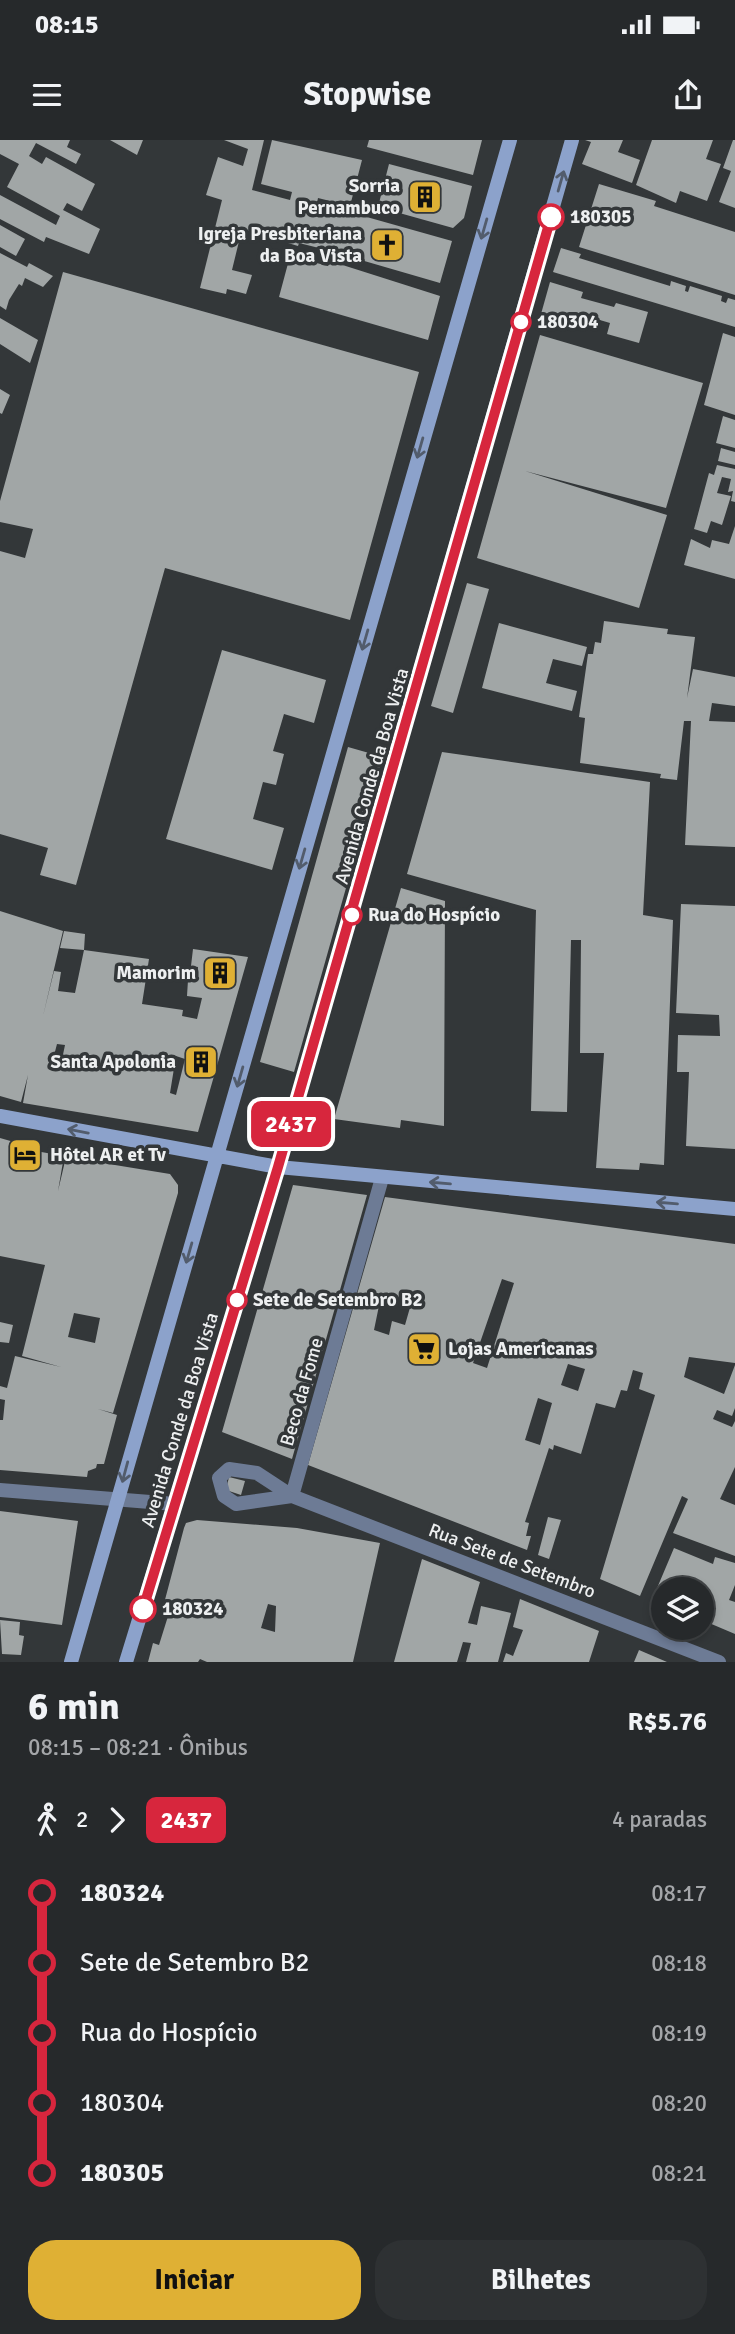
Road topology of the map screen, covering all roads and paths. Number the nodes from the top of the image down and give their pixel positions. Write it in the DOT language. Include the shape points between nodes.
graph roads {
  1 [pos="510,140"];
  2 [pos="572,140"];
  3 [pos="0,1116"];
  4 [pos="217,1157"];
  5 [pos="278,1167"];
  6 [pos="382,1178"];
  7 [pos="735,1209"];
  8 [pos="0,1490"];
  9 [pos="292,1496"];
  10 [pos="118,1500"];
  11 [pos="175,1504"];
  12 [pos="71,1662"];
  13 [pos="126,1662"];
  14 [pos="719,1662"];
  1 -- 4 [label="main road, Avenida Conde da Boa Vista, one-way"];
  5 -- 2 [label="main road, Avenida Conde da Boa Vista, one-way"];
  4 -- 3 [label="main road, one-way"];
  4 -- 5 [label="main road"];
  4 -- 10 [label="main road, Avenida Conde da Boa Vista, one-way"];
  5 -- 6 [label="main road"];
  5 -- 11 [label="main road, Avenida Conde da Boa Vista"];
  7 -- 6 [label="main road, one-way"];
  6 -- 9 [label="street, Beco da Fome"];
  8 -- 10 [label="street"];
  9 -- 9 [label="street, Rua Sete de Setembro" via="248,1469 229,1468 219,1478 224,1496 236,1504"];
  9 -- 14 [label="street, Rua Sete de Setembro"];
  10 -- 11 [label="street"];
  10 -- 12 [label="main road, Avenida Conde da Boa Vista"];
  11 -- 13 [label="main road, Avenida Conde da Boa Vista"];
}
